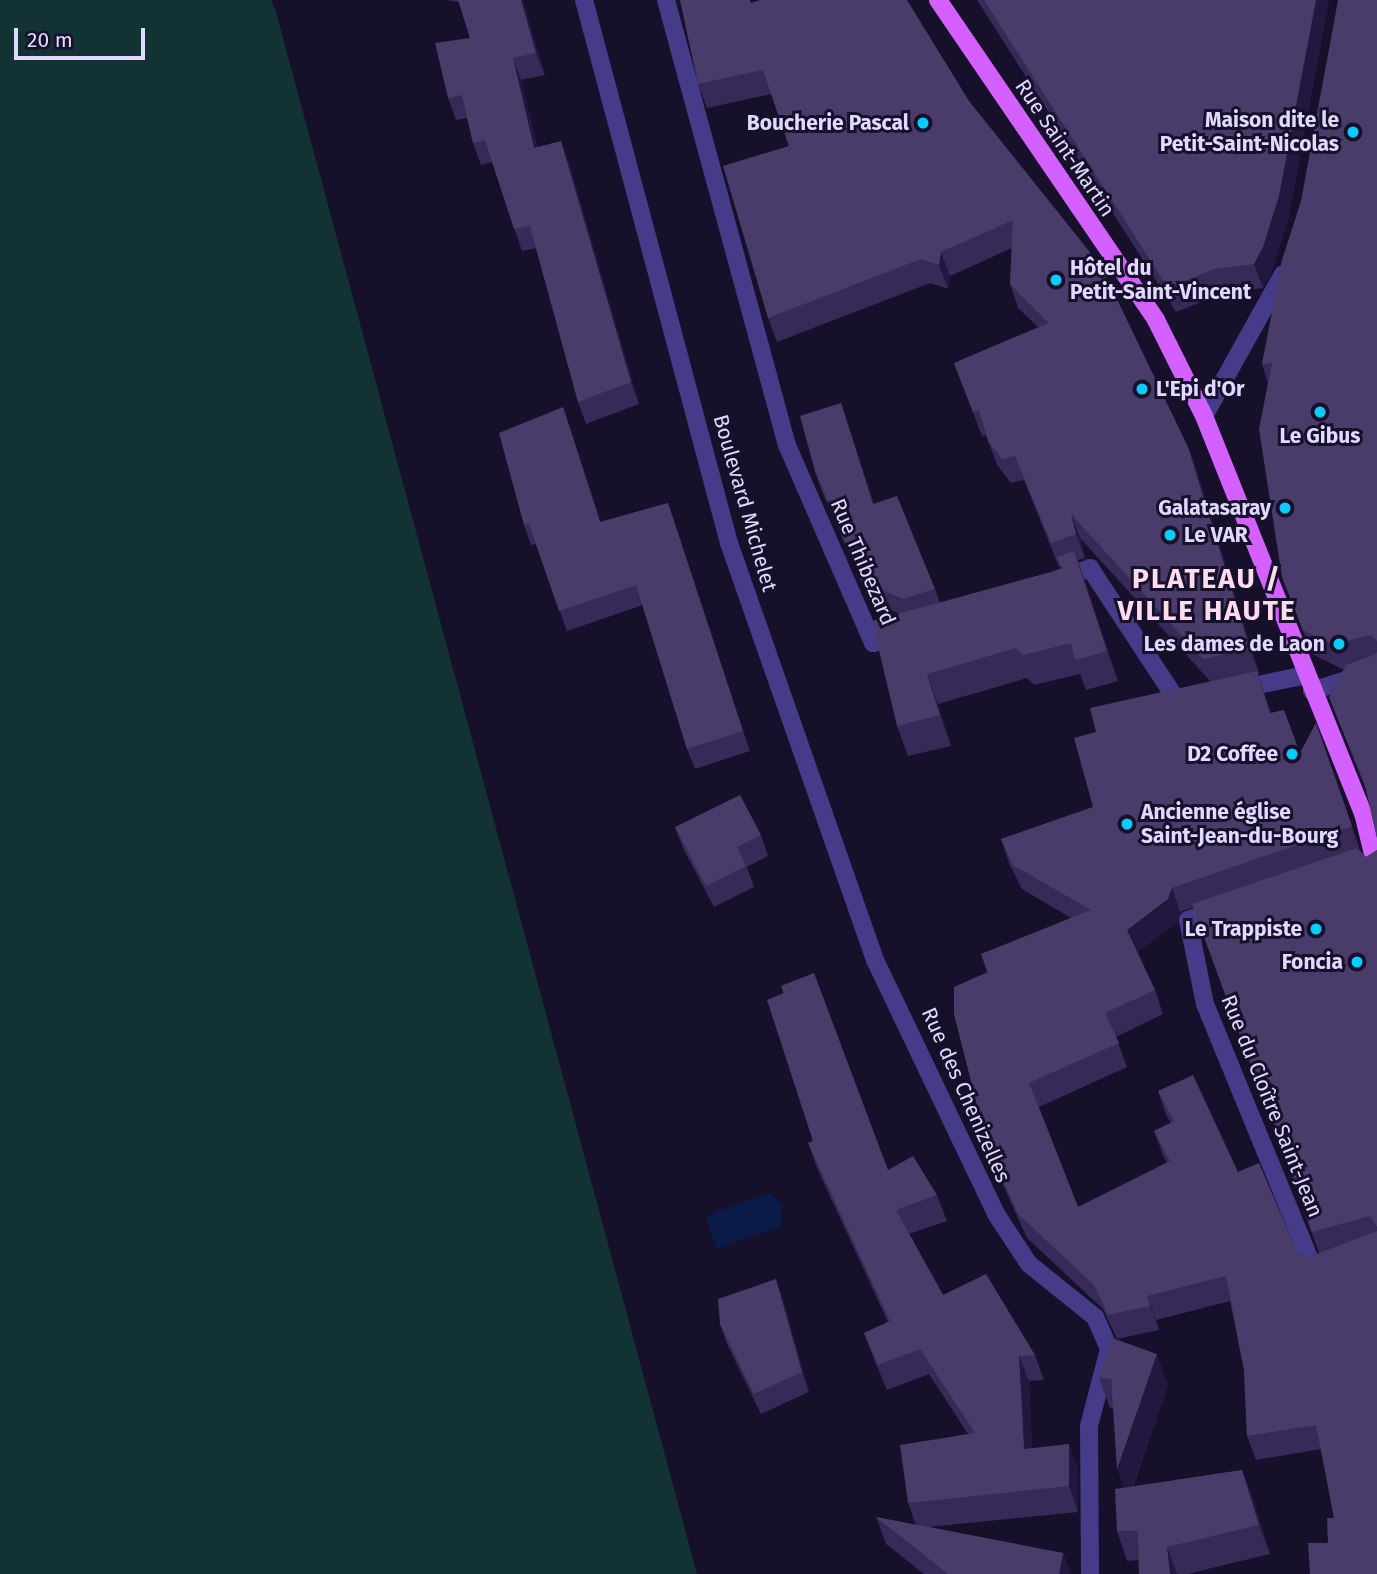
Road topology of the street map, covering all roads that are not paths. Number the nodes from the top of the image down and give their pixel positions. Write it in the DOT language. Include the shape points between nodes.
graph roads {
  1 [pos="584,0"];
  2 [pos="666,0"];
  3 [pos="938,0"];
  4 [pos="1289,255"];
  5 [pos="1204,416"];
  6 [pos="1039,585"];
  7 [pos="924,625"];
  8 [pos="1377,670"];
  9 [pos="1309,683"];
  10 [pos="1376,861"];
  11 [pos="1352,863"];
  12 [pos="1240,902"];
  13 [pos="901,1006"];
  14 [pos="1339,1263"];
  15 [pos="1090,1574"];
  1 -- 13 [label="street, Boulevard Michelet" via="730,543 876,962"];
  2 -- 7 [label="street, Rue Thibezard" via="787,444 873,643"];
  3 -- 5 [label="main road, Rue Saint-Martin" via="1156,320"];
  4 -- 5 [label="street" via="1273,301"];
  5 -- 9 [label="main road, Rue Saint-Martin"];
  6 -- 9 [label="street" via="1090,568 1178,702"];
  8 -- 9 [label="street"];
  9 -- 10 [label="main road, Rue Saint-Martin" via="1363,813"];
  10 -- 11 [label="street"];
  12 -- 14 [label="street, Rue du Cloître Saint-Jean" via="1188,920 1205,1004 1314,1270"];
  13 -- 15 [label="street, Rue des Chenizelles" via="964,1158 996,1214 1029,1264 1095,1317 1109,1349 1088,1426"];
}
